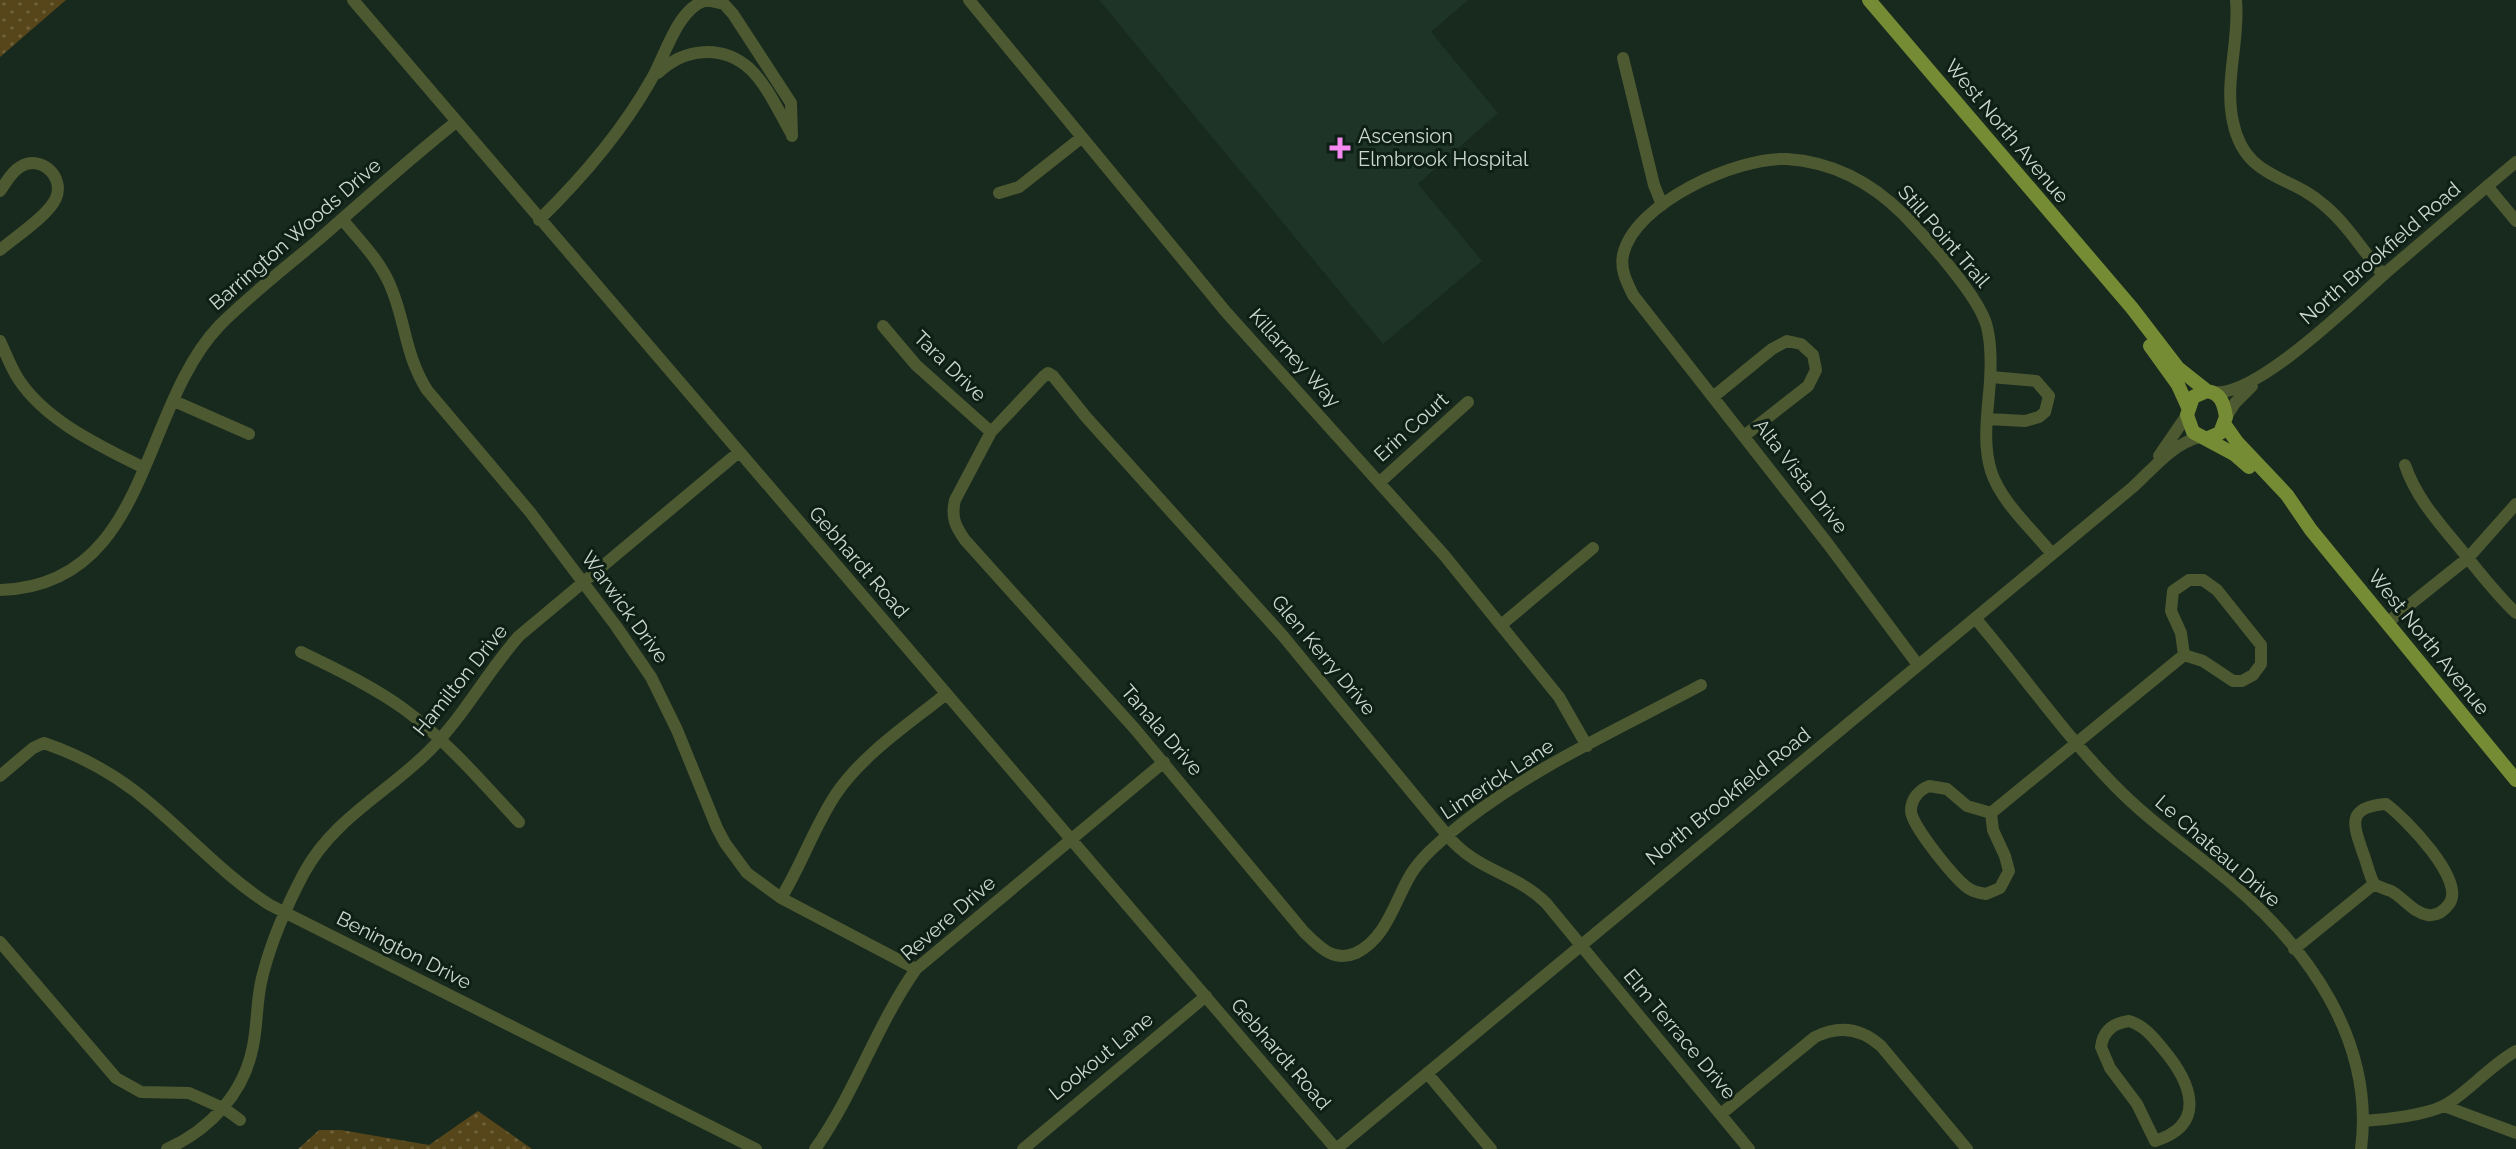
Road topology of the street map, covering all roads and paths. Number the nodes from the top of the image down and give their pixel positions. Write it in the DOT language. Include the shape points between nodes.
graph roads {
  1 [pos="353,0"];
  2 [pos="969,0"];
  3 [pos="1869,0"];
  4 [pos="2236,0"];
  5 [pos="1623,58"];
  6 [pos="651,80"];
  7 [pos="456,122"];
  8 [pos="1081,138"];
  9 [pos="2516,162"];
  10 [pos="2487,186"];
  11 [pos="0,191"];
  12 [pos="999,193"];
  13 [pos="1662,205"];
  14 [pos="342,219"];
  15 [pos="539,220"];
  16 [pos="2516,221"];
  17 [pos="0,250"];
  18 [pos="2383,275"];
  19 [pos="2113,288"];
  20 [pos="1649,315"];
  21 [pos="883,326"];
  22 [pos="0,341"];
  23 [pos="2268,371"];
  24 [pos="1991,377"];
  25 [pos="2210,392"];
  26 [pos="1713,397"];
  27 [pos="174,401"];
  28 [pos="1468,402"];
  29 [pos="2187,411"];
  30 [pos="1988,419"];
  31 [pos="2226,421"];
  32 [pos="991,432"];
  33 [pos="249,434"];
  34 [pos="1744,436"];
  35 [pos="2203,438"];
  36 [pos="739,452"];
  37 [pos="2405,465"];
  38 [pos="144,468"];
  39 [pos="2146,475"];
  40 [pos="1380,482"];
  41 [pos="2516,504"];
  42 [pos="2311,530"];
  43 [pos="1593,548"];
  44 [pos="2052,554"];
  45 [pos="2468,558"];
  46 [pos="582,581"];
  47 [pos="0,590"];
  48 [pos="2516,613"];
  49 [pos="1975,618"];
  50 [pos="2388,622"];
  51 [pos="1501,625"];
  52 [pos="301,652"];
  53 [pos="2184,655"];
  54 [pos="1918,665"];
  55 [pos="1701,685"];
  56 [pos="946,694"];
  57 [pos="440,740"];
  58 [pos="2077,743"];
  59 [pos="1587,746"];
  60 [pos="1164,762"];
  61 [pos="0,776"];
  62 [pos="2516,780"];
  63 [pos="1991,813"];
  64 [pos="519,822"];
  65 [pos="1447,835"];
  66 [pos="1071,839"];
  67 [pos="2374,884"];
  68 [pos="781,898"];
  69 [pos="285,913"];
  70 [pos="1,946"];
  71 [pos="1580,946"];
  72 [pos="2294,949"];
  73 [pos="1356,953"];
  74 [pos="916,969"];
  75 [pos="1206,996"];
  76 [pos="2516,1051"];
  77 [pos="1427,1073"];
  78 [pos="2444,1106"];
  79 [pos="225,1109"];
  80 [pos="1721,1114"];
  81 [pos="240,1120"];
  82 [pos="2363,1121"];
  83 [pos="2516,1133"];
  84 [pos="2152,1145"];
  85 [pos="167,1149"];
  86 [pos="756,1149"];
  87 [pos="815,1149"];
  88 [pos="1023,1149"];
  89 [pos="1336,1149"];
  90 [pos="1491,1149"];
  91 [pos="1749,1149"];
  92 [pos="1967,1149"];
  93 [pos="2361,1149"];
  1 -- 7 [label="street, Gebhardt Road"];
  2 -- 8 [label="street, Killarney Way"];
  3 -- 19 [label="main road, West North Avenue"];
  4 -- 18 [label="street" via="2230,90 2237,135 2260,168 2322,202"];
  5 -- 13 [label="street"];
  6 -- 6 [label="street" via="691,53 733,58 757,77 792,136 791,103 724,4 696,3 689,10"];
  6 -- 15 [label="street" via="597,161"];
  7 -- 14 [label="street, Barrington Woods Drive"];
  7 -- 15 [label="street, Gebhardt Road"];
  8 -- 12 [label="street" via="1019,187"];
  8 -- 40 [label="street, Killarney Way" via="1226,312"];
  9 -- 10 [label="street, North Brookfield Road"];
  10 -- 16 [label="street"];
  10 -- 18 [label="street, North Brookfield Road"];
  11 -- 17 [label="street" via="19,167 30,162 43,165 58,185 45,212"];
  13 -- 20 [label="street, Still Point Trail" via="1629,237 1622,257 1623,276"];
  13 -- 24 [label="street, Still Point Trail" via="1723,170 1753,162 1814,163 1862,181 1906,217 1979,308 1987,327"];
  14 -- 27 [label="street, Barrington Woods Drive" via="220,326 194,359"];
  14 -- 46 [label="street, Warwick Drive" via="386,278 414,369 427,390"];
  15 -- 36 [label="street, Gebhardt Road"];
  18 -- 23 [label="street, North Brookfield Road"];
  19 -- 25 [label="main road, West North Avenue" via="2178,368"];
  19 -- 29 [label="main road, West North Avenue" via="2180,387"];
  20 -- 26 [label="street, Alta Vista Drive"];
  21 -- 32 [label="street, Tara Drive" via="916,365"];
  22 -- 38 [label="street" via="36,400 90,439"];
  23 -- 25 [label="street, North Brookfield Road" via="2230,392"];
  23 -- 31 [label="street, North Brookfield Road" via="2241,396"];
  24 -- 30 [label="street, Still Point Trail"];
  24 -- 30 [label="street" via="2036,381 2049,396 2045,412 2034,420"];
  25 -- 29 [label="main road" via="2193,397"];
  25 -- 31 [label="main road" via="2223,402"];
  26 -- 34 [label="street, Alta Vista Drive"];
  26 -- 34 [label="street" via="1787,341 1813,355 1816,370 1808,386"];
  27 -- 33 [label="street"];
  27 -- 38 [label="street, Barrington Woods Drive"];
  28 -- 40 [label="street, Erin Court"];
  29 -- 35 [label="main road" via="2189,426"];
  29 -- 39 [label="street, North Brookfield Road"];
  30 -- 44 [label="street, Still Point Trail" via="1986,448 1994,479"];
  31 -- 35 [label="main road" via="2214,437"];
  31 -- 42 [label="main road, West North Avenue" via="2237,442 2287,495"];
  32 -- 60 [label="street, Tanala Drive" via="955,500 953,520 965,540"];
  32 -- 65 [label="street, Glen Kerry Drive" via="1048,373 1053,376 1283,636"];
  34 -- 54 [label="street, Alta Vista Drive"];
  35 -- 39 [label="street, North Brookfield Road" via="2184,443"];
  35 -- 42 [label="main road, West North Avenue" via="2243,461"];
  36 -- 46 [label="street, Hamilton Drive"];
  36 -- 56 [label="street, Gebhardt Road"];
  37 -- 45 [label="street" via="2418,495"];
  38 -- 47 [label="street, Barrington Woods Drive" via="119,522 82,563 38,585"];
  39 -- 44 [label="street, North Brookfield Road"];
  40 -- 51 [label="street, Killarney Way"];
  41 -- 45 [label="street"];
  42 -- 50 [label="main road, West North Avenue"];
  43 -- 51 [label="street"];
  44 -- 49 [label="street, North Brookfield Road"];
  45 -- 48 [label="street"];
  45 -- 50 [label="street"];
  46 -- 57 [label="street, Hamilton Drive" via="509,648"];
  46 -- 68 [label="street, Warwick Drive" via="651,677 725,843 747,873"];
  49 -- 54 [label="street, North Brookfield Road"];
  49 -- 58 [label="street, Le Chateau Drive"];
  50 -- 62 [label="main road, West North Avenue"];
  51 -- 59 [label="street, Killarney Way" via="1559,697"];
  52 -- 57 [label="street" via="380,693"];
  53 -- 53 [label="street" via="2242,681 2261,664 2261,645 2217,590 2203,580 2189,580 2173,591 2171,611"];
  53 -- 58 [label="street"];
  54 -- 71 [label="street, North Brookfield Road"];
  55 -- 59 [label="street, Limerick Lane"];
  56 -- 66 [label="street, Gebhardt Road"];
  56 -- 68 [label="street" via="846,781"];
  57 -- 64 [label="street"];
  57 -- 69 [label="street, Hamilton Drive" via="322,845"];
  58 -- 63 [label="street"];
  58 -- 72 [label="street, Le Chateau Drive" via="2146,817 2234,886"];
  59 -- 65 [label="street, Limerick Lane" via="1525,780"];
  60 -- 66 [label="street, Revere Drive"];
  60 -- 73 [label="street, Tanala Drive" via="1316,945 1330,955"];
  61 -- 69 [label="street, Benington Drive" via="40,743 58,749 131,788 230,877"];
  63 -- 63 [label="street" via="1967,806 1939,786 1922,789 1910,811 1948,866 1966,887 1980,893 2000,888 2009,871"];
  65 -- 71 [label="street, Glen Kerry Drive" via="1472,860 1538,895"];
  65 -- 73 [label="street, Limerick Lane" via="1410,875 1383,928"];
  66 -- 74 [label="street, Revere Drive"];
  66 -- 75 [label="street, Gebhardt Road"];
  67 -- 67 [label="street" via="2429,915 2443,911 2454,895 2446,871 2386,804 2363,809 2354,832"];
  67 -- 72 [label="street"];
  68 -- 74 [label="street, Warwick Drive"];
  69 -- 79 [label="street, Hamilton Drive" via="263,975 250,1060"];
  69 -- 86 [label="street, Benington Drive"];
  70 -- 79 [label="street" via="116,1078 141,1092 189,1093"];
  71 -- 77 [label="street, North Brookfield Road"];
  71 -- 80 [label="street, Elm Terrace Drive"];
  72 -- 82 [label="street, Le Chateau Drive" via="2326,991 2348,1035"];
  74 -- 87 [label="street, Revere Drive"];
  75 -- 88 [label="street, Lookout Lane"];
  75 -- 89 [label="street, Gebhardt Road"];
  76 -- 78 [label="street"];
  77 -- 89 [label="street, North Brookfield Road"];
  77 -- 90 [label="street"];
  78 -- 82 [label="street"];
  78 -- 83 [label="street"];
  79 -- 81 [label="street"];
  79 -- 85 [label="street"];
  80 -- 91 [label="street, Elm Terrace Drive"];
  80 -- 92 [label="street" via="1815,1037 1849,1029 1881,1046"];
  82 -- 93 [label="street, Le Chateau Drive"];
  84 -- 84 [label="street" via="2184,1120 2187,1085 2145,1029 2122,1022 2107,1031 2101,1047 2137,1104"];
}
